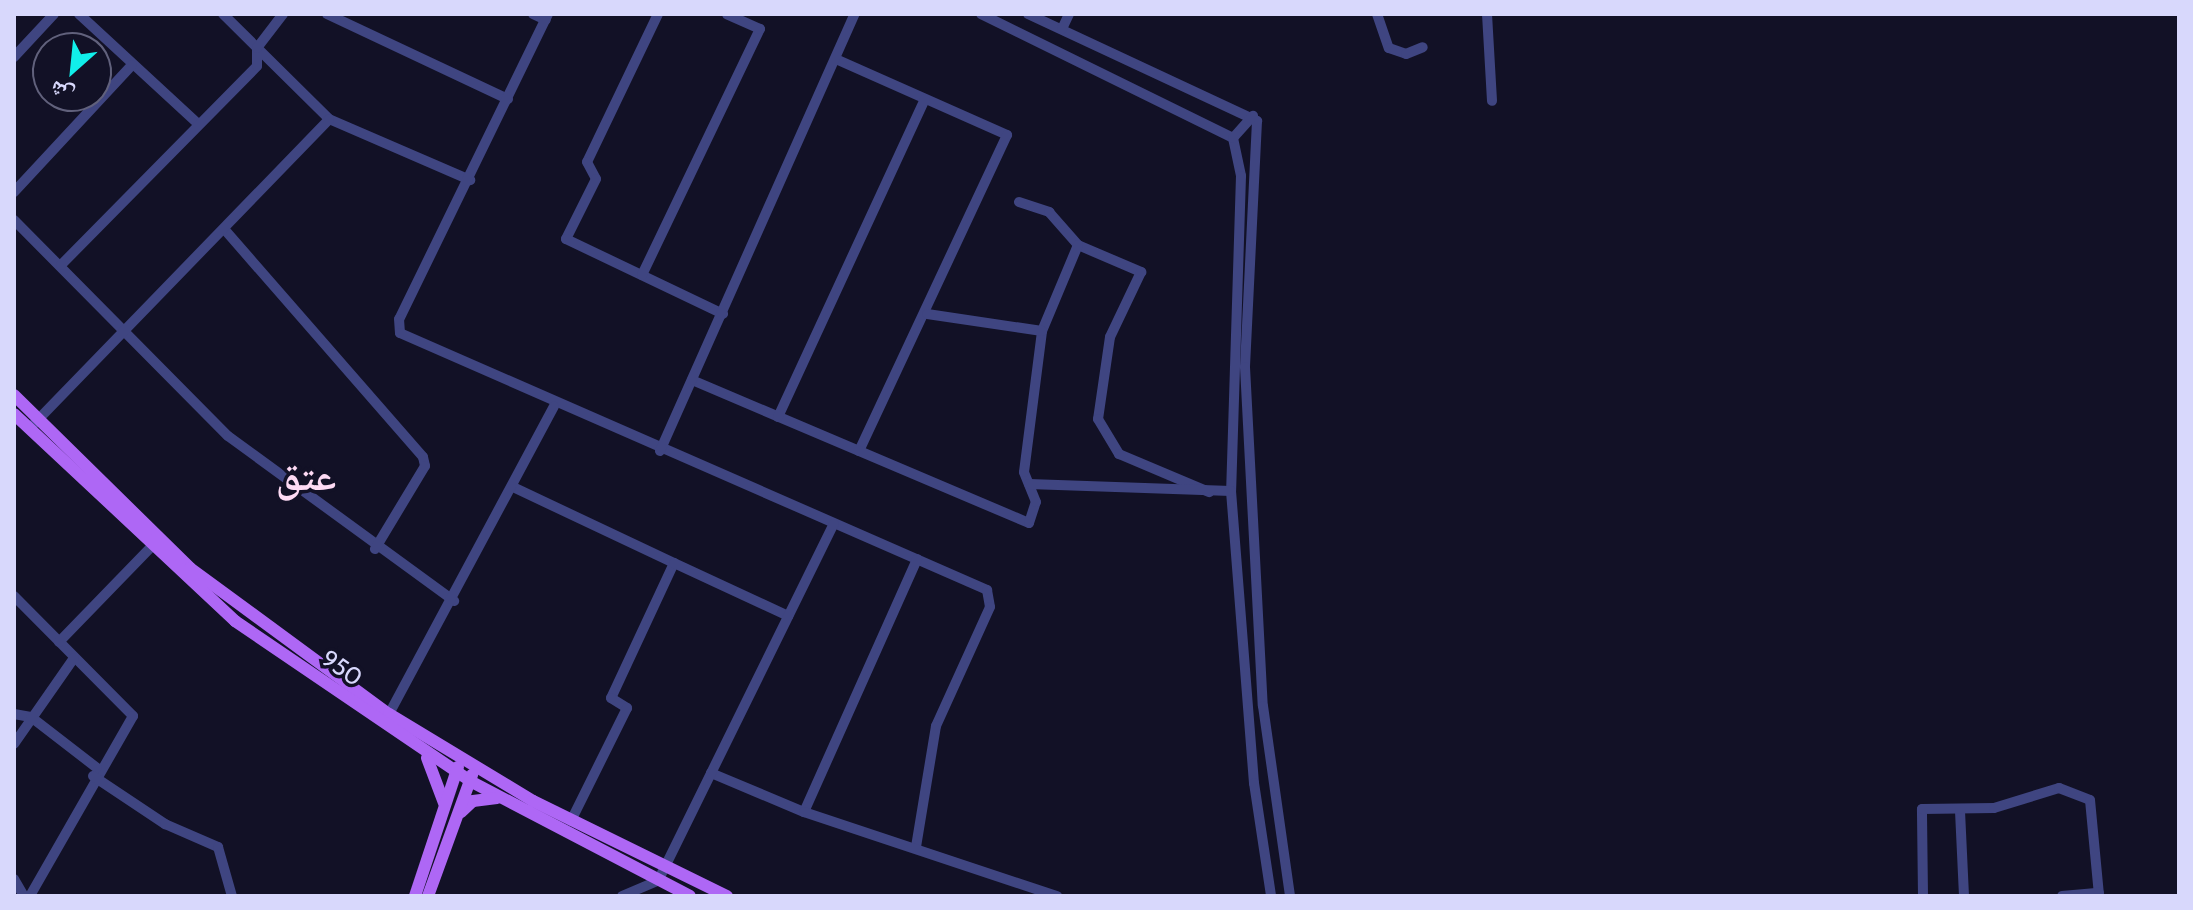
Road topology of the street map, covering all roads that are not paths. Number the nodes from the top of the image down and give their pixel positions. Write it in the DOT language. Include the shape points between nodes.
graph roads {
  1 [pos="54,14"];
  2 [pos="79,14"];
  3 [pos="223,14"];
  4 [pos="283,14"];
  5 [pos="327,14"];
  6 [pos="533,14"];
  7 [pos="658,14"];
  8 [pos="727,14"];
  9 [pos="855,14"];
  10 [pos="981,14"];
  11 [pos="1028,14"];
  12 [pos="1069,14"];
  13 [pos="1377,14"];
  14 [pos="1487,14"];
  15 [pos="547,17"];
  16 [pos="1062,29"];
  17 [pos="1423,47"];
  18 [pos="257,48"];
  19 [pos="1116,54"];
  20 [pos="14,57"];
  21 [pos="838,60"];
  22 [pos="132,65"];
  23 [pos="1107,73"];
  24 [pos="508,99"];
  25 [pos="925,99"];
  26 [pos="1492,101"];
  27 [pos="1253,116"];
  28 [pos="329,119"];
  29 [pos="197,123"];
  30 [pos="1233,138"];
  31 [pos="470,180"];
  32 [pos="14,192"];
  33 [pos="1019,202"];
  34 [pos="14,220"];
  35 [pos="225,230"];
  36 [pos="1078,245"];
  37 [pos="61,265"];
  38 [pos="642,275"];
  39 [pos="723,314"];
  40 [pos="927,314"];
  41 [pos="1042,331"];
  42 [pos="127,333"];
  43 [pos="692,380"];
  44 [pos="14,395"];
  45 [pos="554,406"];
  46 [pos="14,414"];
  47 [pos="778,417"];
  48 [pos="34,425"];
  49 [pos="660,451"];
  50 [pos="859,451"];
  51 [pos="1233,477"];
  52 [pos="1251,477"];
  53 [pos="1029,484"];
  54 [pos="513,487"];
  55 [pos="1231,491"];
  56 [pos="1209,492"];
  57 [pos="834,524"];
  58 [pos="151,547"];
  59 [pos="375,549"];
  60 [pos="917,559"];
  61 [pos="674,563"];
  62 [pos="14,596"];
  63 [pos="454,601"];
  64 [pos="788,616"];
  65 [pos="59,642"];
  66 [pos="74,658"];
  67 [pos="14,714"];
  68 [pos="389,714"];
  69 [pos="31,717"];
  70 [pos="14,744"];
  71 [pos="420,749"];
  72 [pos="459,766"];
  73 [pos="95,772"];
  74 [pos="711,773"];
  75 [pos="472,775"];
  76 [pos="508,803"];
  77 [pos="1960,811"];
  78 [pos="804,812"];
  79 [pos="457,818"];
  80 [pos="571,821"];
  81 [pos="440,824"];
  82 [pos="916,847"];
  83 [pos="664,868"];
  84 [pos="14,879"];
  85 [pos="658,881"];
  86 [pos="2099,895"];
  87 [pos="27,896"];
  88 [pos="232,896"];
  89 [pos="415,896"];
  90 [pos="428,896"];
  91 [pos="622,896"];
  92 [pos="690,896"];
  93 [pos="727,896"];
  94 [pos="1057,896"];
  95 [pos="1271,896"];
  96 [pos="1290,896"];
  97 [pos="1923,896"];
  98 [pos="1964,896"];
  99 [pos="2062,896"];
  1 -- 20 [label="street"];
  2 -- 22 [label="street"];
  3 -- 18 [label="street"];
  4 -- 18 [label="street"];
  5 -- 24 [label="street"];
  6 -- 15 [label="street"];
  7 -- 38 [label="street" via="587,162 596,179 566,239"];
  8 -- 38 [label="street" via="760,29"];
  9 -- 21 [label="street"];
  10 -- 23 [label="street"];
  11 -- 16 [label="street"];
  12 -- 16 [label="street"];
  13 -- 17 [label="street" via="1389,48 1406,54"];
  14 -- 26 [label="street"];
  15 -- 24 [label="street"];
  16 -- 19 [label="street"];
  18 -- 28 [label="street"];
  18 -- 29 [label="street" via="257,66"];
  19 -- 23 [label="street"];
  19 -- 27 [label="street"];
  21 -- 25 [label="street"];
  21 -- 39 [label="street"];
  22 -- 29 [label="street"];
  22 -- 32 [label="street"];
  23 -- 30 [label="street"];
  24 -- 31 [label="street"];
  25 -- 40 [label="street" via="1007,135"];
  25 -- 47 [label="street"];
  27 -- 30 [label="street"];
  27 -- 52 [label="street" via="1258,137 1245,367"];
  28 -- 31 [label="street"];
  28 -- 35 [label="street"];
  29 -- 37 [label="street"];
  30 -- 51 [label="street" via="1241,176 1233,265"];
  31 -- 45 [label="street" via="399,319 400,333"];
  33 -- 36 [label="street" via="1049,212"];
  34 -- 37 [label="street"];
  35 -- 42 [label="street"];
  35 -- 59 [label="street" via="423,457 425,466"];
  36 -- 41 [label="street"];
  36 -- 56 [label="street" via="1144,276 1110,337 1098,419 1107,443"];
  37 -- 42 [label="street"];
  38 -- 39 [label="street"];
  39 -- 43 [label="street"];
  40 -- 41 [label="street"];
  40 -- 50 [label="street"];
  41 -- 53 [label="street" via="1024,472"];
  42 -- 48 [label="street"];
  42 -- 59 [label="street" via="228,436"];
  43 -- 47 [label="street"];
  43 -- 49 [label="street"];
  44 -- 48 [label="main road, 950"];
  45 -- 49 [label="street"];
  45 -- 54 [label="street"];
  46 -- 48 [label="main road, 950 / 950"];
  47 -- 50 [label="street"];
  48 -- 58 [label="main road, 950 / 950"];
  48 -- 68 [label="main road, 950" via="190,568"];
  49 -- 57 [label="street"];
  50 -- 53 [label="street" via="1029,523 1036,518"];
  51 -- 52 [label="street"];
  51 -- 55 [label="street"];
  52 -- 96 [label="street" via="1263,706"];
  53 -- 56 [label="street"];
  54 -- 61 [label="street"];
  54 -- 63 [label="street"];
  55 -- 56 [label="street"];
  55 -- 95 [label="street" via="1254,783"];
  57 -- 60 [label="street"];
  57 -- 64 [label="street"];
  58 -- 65 [label="street"];
  58 -- 71 [label="main road, 950 / 950" via="235,621"];
  59 -- 63 [label="street"];
  60 -- 78 [label="street"];
  60 -- 82 [label="street" via="987,590 992,601 936,726"];
  61 -- 64 [label="street"];
  61 -- 80 [label="street" via="611,698 627,708"];
  62 -- 65 [label="street"];
  63 -- 68 [label="street"];
  64 -- 74 [label="street"];
  65 -- 66 [label="street"];
  66 -- 69 [label="street"];
  66 -- 73 [label="street" via="133,716"];
  67 -- 69 [label="street"];
  68 -- 72 [label="main road, 950"];
  69 -- 70 [label="street"];
  69 -- 73 [label="street"];
  71 -- 72 [label="main road, 950 / 950"];
  71 -- 81 [label="main road" via="442,784"];
  72 -- 75 [label="main road, 950 / 950"];
  72 -- 81 [label="main road"];
  73 -- 87 [label="street"];
  73 -- 88 [label="street" via="165,824 218,847"];
  74 -- 78 [label="street"];
  74 -- 83 [label="street"];
  75 -- 76 [label="main road, 950 / 950"];
  75 -- 79 [label="main road"];
  75 -- 80 [label="main road, 950"];
  76 -- 79 [label="main road" via="485,797"];
  76 -- 85 [label="main road, 950 / 950"];
  77 -- 86 [label="street" via="2059,788 2090,800"];
  77 -- 97 [label="street" via="1922,809"];
  77 -- 98 [label="street"];
  78 -- 82 [label="street"];
  79 -- 90 [label="main road"];
  80 -- 83 [label="main road, 950"];
  81 -- 89 [label="main road"];
  82 -- 94 [label="street"];
  83 -- 85 [label="street"];
  83 -- 93 [label="main road, 950"];
  84 -- 87 [label="street"];
  85 -- 91 [label="street"];
  85 -- 92 [label="main road, 950 / 950"];
  86 -- 99 [label="street"];
}
